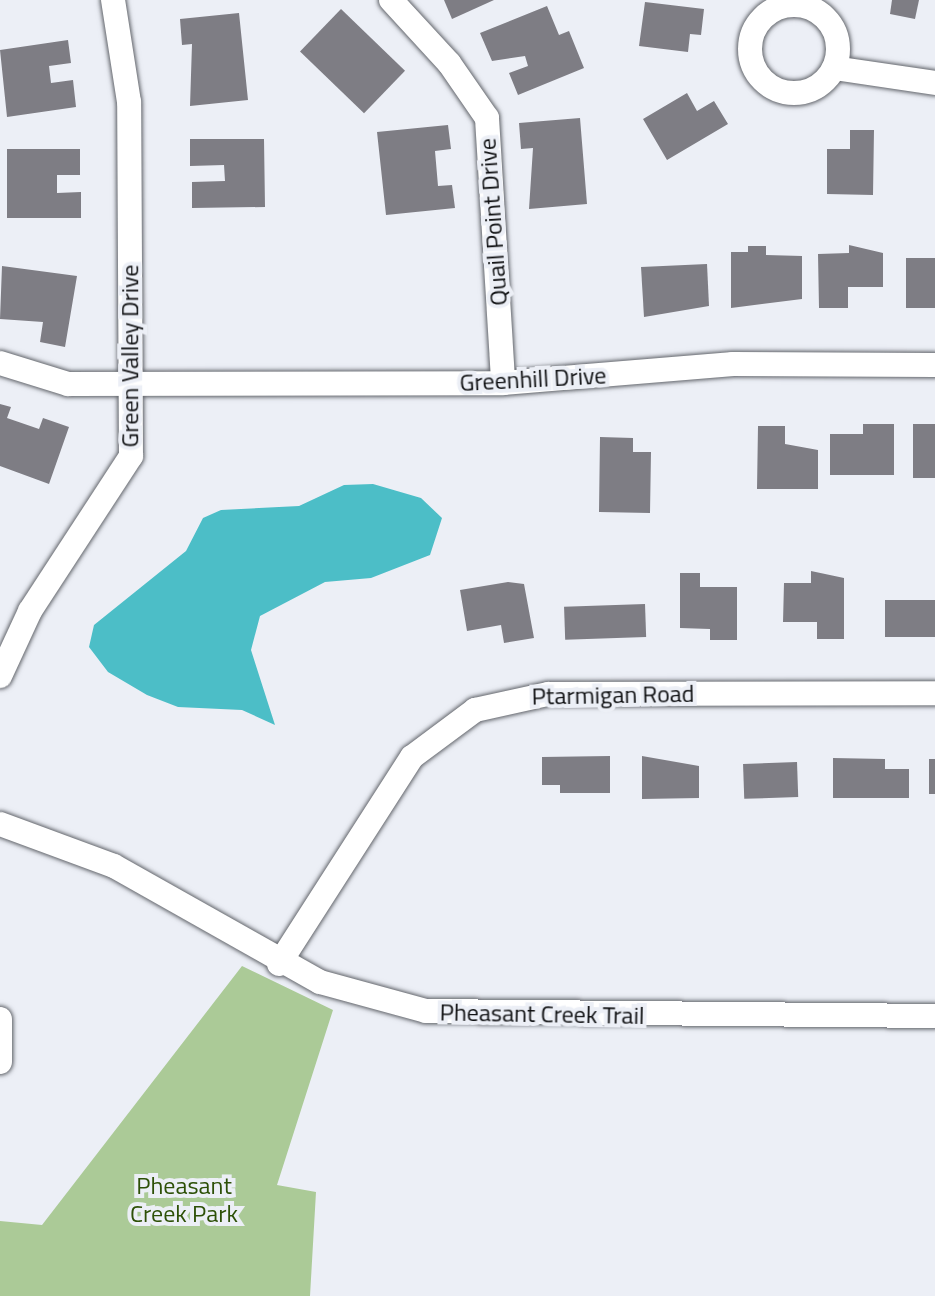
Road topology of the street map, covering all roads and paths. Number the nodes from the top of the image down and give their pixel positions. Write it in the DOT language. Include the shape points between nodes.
graph roads {
  1 [pos="113,0"];
  2 [pos="391,0"];
  3 [pos="834,68"];
  4 [pos="935,83"];
  5 [pos="0,363"];
  6 [pos="935,365"];
  7 [pos="503,383"];
  8 [pos="131,384"];
  9 [pos="0,676"];
  10 [pos="935,693"];
  11 [pos="0,824"];
  12 [pos="279,964"];
  13 [pos="935,1016"];
  14 [pos="0,1019"];
  15 [pos="0,1062"];
  1 -- 8 [label="street, Green Valley Drive" via="129,102"];
  2 -- 7 [label="street, Quail Point Drive" via="449,63 487,118"];
  3 -- 4 [label="street"];
  5 -- 8 [label="street, Greenhill Drive" via="68,384"];
  6 -- 7 [label="street, Greenhill Drive" via="733,364"];
  7 -- 8 [label="street, Greenhill Drive"];
  8 -- 9 [label="street, Green Valley Drive" via="131,456 30,611"];
  10 -- 12 [label="street, Ptarmigan Road" via="548,694 475,710 412,757"];
  11 -- 12 [label="street, Pheasant Creek Trail" via="114,866"];
  12 -- 13 [label="street, Pheasant Creek Trail" via="357,995 464,1016"];
  14 -- 15 [label="street"];
}
